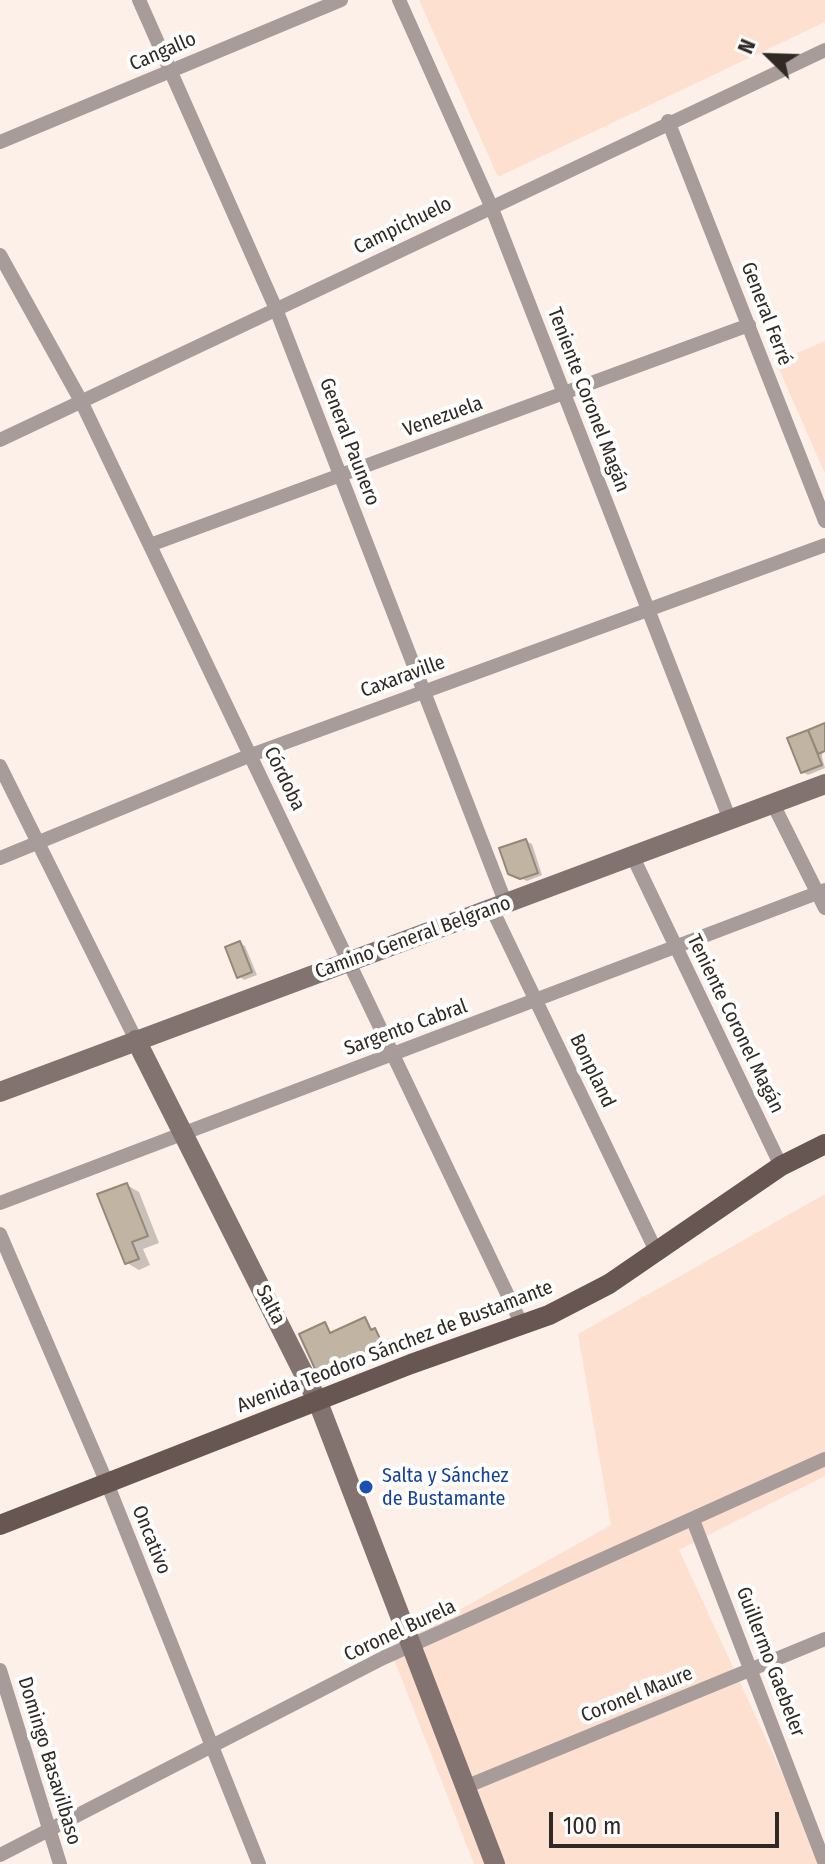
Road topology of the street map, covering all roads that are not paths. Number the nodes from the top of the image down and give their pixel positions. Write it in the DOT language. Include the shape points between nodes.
graph roads {
  1 [pos="139,0"];
  2 [pos="341,0"];
  3 [pos="399,0"];
  4 [pos="825,50"];
  5 [pos="170,71"];
  6 [pos="668,121"];
  7 [pos="0,142"];
  8 [pos="491,206"];
  9 [pos="0,255"];
  10 [pos="276,309"];
  11 [pos="749,325"];
  12 [pos="565,395"];
  13 [pos="81,401"];
  14 [pos="0,440"];
  15 [pos="340,475"];
  16 [pos="825,521"];
  17 [pos="150,545"];
  18 [pos="825,545"];
  19 [pos="648,607"];
  20 [pos="425,690"];
  21 [pos="251,755"];
  22 [pos="0,766"];
  23 [pos="825,784"];
  24 [pos="773,804"];
  25 [pos="730,820"];
  26 [pos="38,843"];
  27 [pos="632,855"];
  28 [pos="0,858"];
  29 [pos="821,892"];
  30 [pos="499,907"];
  31 [pos="825,908"];
  32 [pos="676,947"];
  33 [pos="349,962"];
  34 [pos="536,1002"];
  35 [pos="136,1040"];
  36 [pos="393,1052"];
  37 [pos="0,1092"];
  38 [pos="184,1134"];
  39 [pos="825,1144"];
  40 [pos="781,1166"];
  41 [pos="0,1203"];
  42 [pos="0,1234"];
  43 [pos="656,1251"];
  44 [pos="522,1325"];
  45 [pos="318,1402"];
  46 [pos="825,1459"];
  47 [pos="107,1483"];
  48 [pos="693,1520"];
  49 [pos="0,1525"];
  50 [pos="825,1639"];
  51 [pos="412,1646"];
  52 [pos="752,1669"];
  53 [pos="0,1670"];
  54 [pos="213,1748"];
  55 [pos="465,1787"];
  56 [pos="50,1831"];
  57 [pos="0,1855"];
  58 [pos="60,1864"];
  59 [pos="259,1864"];
  60 [pos="495,1864"];
  61 [pos="825,1864"];
  1 -- 5 [label="street, General Paunero"];
  2 -- 5 [label="street, Cangallo"];
  3 -- 8 [label="street, Teniente Coronel Magán"];
  4 -- 6 [label="street, Campichuelo"];
  5 -- 7 [label="street, Cangallo"];
  5 -- 10 [label="street, General Paunero"];
  6 -- 8 [label="street, Campichuelo"];
  6 -- 11 [label="street, General Ferré"];
  8 -- 10 [label="street, Campichuelo"];
  8 -- 12 [label="street, Teniente Coronel Magán"];
  9 -- 13 [label="street, Córdoba"];
  10 -- 13 [label="street, Campichuelo"];
  10 -- 15 [label="street, General Paunero"];
  11 -- 12 [label="street, Venezuela"];
  11 -- 16 [label="street, General Ferré"];
  12 -- 15 [label="street, Venezuela"];
  12 -- 19 [label="street, Teniente Coronel Magán"];
  13 -- 14 [label="street, Campichuelo"];
  13 -- 17 [label="street, Córdoba"];
  15 -- 17 [label="street, Venezuela"];
  15 -- 20 [label="street, General Paunero"];
  17 -- 21 [label="street, Córdoba"];
  18 -- 19 [label="street, Caxaraville"];
  19 -- 20 [label="street, Caxaraville"];
  19 -- 25 [label="street, Teniente Coronel Magán"];
  20 -- 21 [label="street, Caxaraville"];
  20 -- 30 [label="street, General Paunero"];
  21 -- 26 [label="street, Caxaraville"];
  21 -- 33 [label="street, Córdoba"];
  22 -- 26 [label="street, Salta"];
  23 -- 24 [label="street, Camino General Belgrano"];
  24 -- 25 [label="street, Camino General Belgrano"];
  24 -- 29 [label="street"];
  25 -- 27 [label="street, Camino General Belgrano"];
  26 -- 28 [label="street, Caxaraville"];
  26 -- 35 [label="street, Salta"];
  27 -- 30 [label="street, Camino General Belgrano"];
  27 -- 32 [label="street, Teniente Coronel Magán"];
  29 -- 31 [label="street"];
  29 -- 32 [label="street, Sargento Cabral"];
  30 -- 33 [label="street, Camino General Belgrano"];
  30 -- 34 [label="street, Bonpland"];
  32 -- 34 [label="street, Sargento Cabral"];
  32 -- 40 [label="street, Teniente Coronel Magán"];
  33 -- 35 [label="street, Camino General Belgrano"];
  33 -- 36 [label="street, Córdoba"];
  34 -- 36 [label="street, Sargento Cabral"];
  34 -- 43 [label="street, Bonpland"];
  35 -- 37 [label="street, Camino General Belgrano"];
  35 -- 38 [label="street, Salta"];
  36 -- 38 [label="street, Sargento Cabral"];
  36 -- 44 [label="street, Córdoba"];
  38 -- 41 [label="street, Sargento Cabral"];
  38 -- 45 [label="street, Salta"];
  39 -- 40 [label="main road, Avenida Teodoro Sánchez de Bustamante"];
  40 -- 43 [label="main road, Avenida Teodoro Sánchez de Bustamante"];
  42 -- 47 [label="street, Oncativo"];
  43 -- 44 [label="main road, Avenida Teodoro Sánchez de Bustamante" via="584,1297"];
  44 -- 45 [label="main road, Avenida Teodoro Sánchez de Bustamante"];
  45 -- 47 [label="main road, Avenida Teodoro Sánchez de Bustamante"];
  45 -- 51 [label="street, Salta"];
  46 -- 48 [label="street, Coronel Burela"];
  47 -- 49 [label="main road, Avenida Teodoro Sánchez de Bustamante"];
  47 -- 54 [label="street, Oncativo"];
  48 -- 51 [label="street, Coronel Burela"];
  48 -- 52 [label="street, Guillermo Gaebeler"];
  50 -- 52 [label="street, Coronel Maure"];
  51 -- 54 [label="street, Coronel Burela"];
  51 -- 55 [label="street, Salta"];
  52 -- 55 [label="street, Coronel Maure"];
  52 -- 61 [label="street, Guillermo Gaebeler"];
  53 -- 56 [label="street, Domingo Basavilbaso"];
  54 -- 56 [label="street, Coronel Burela"];
  54 -- 59 [label="street, Oncativo"];
  55 -- 60 [label="street, Salta"];
  56 -- 57 [label="street, Coronel Burela"];
  56 -- 58 [label="street, Domingo Basavilbaso"];
}
